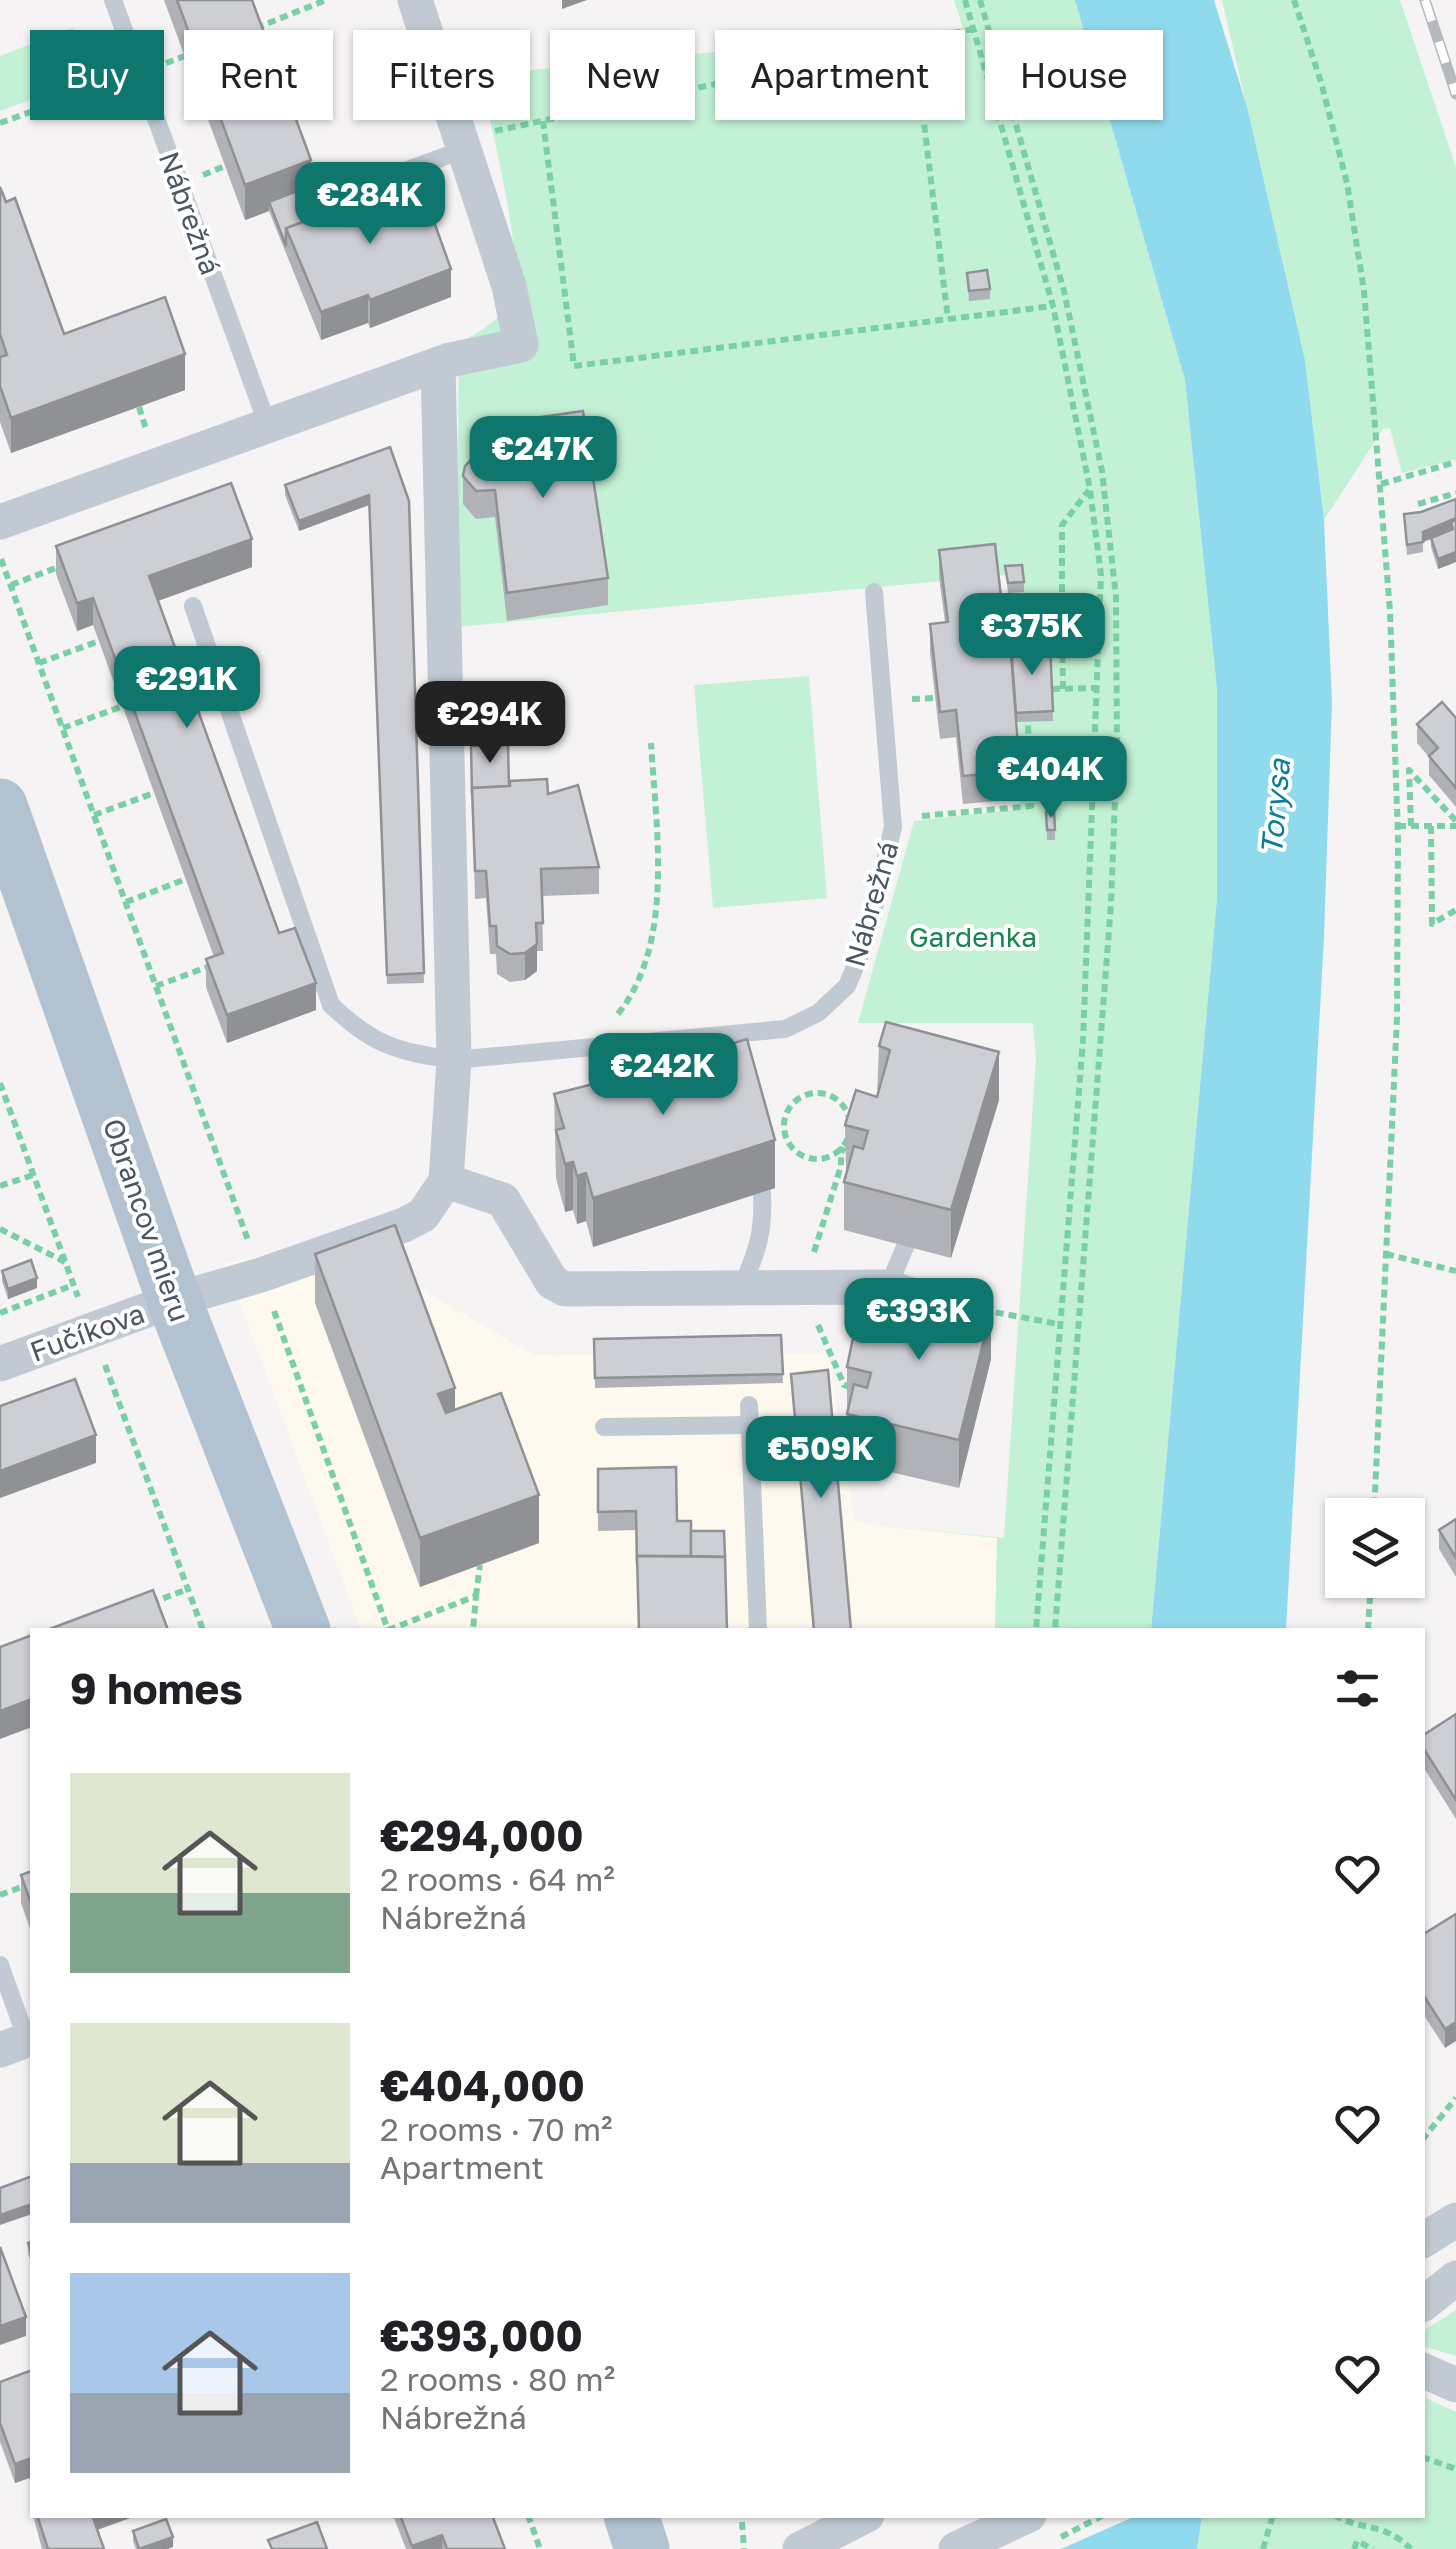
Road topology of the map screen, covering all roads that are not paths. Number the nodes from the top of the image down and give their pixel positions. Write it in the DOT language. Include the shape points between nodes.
graph roads {
  1 [pos="113,0"];
  2 [pos="415,0"];
  3 [pos="463,143"];
  4 [pos="323,201"];
  5 [pos="438,364"];
  6 [pos="268,426"];
  7 [pos="0,522"];
  8 [pos="874,592"];
  9 [pos="193,606"];
  10 [pos="3,819"];
  11 [pos="454,1060"];
  12 [pos="446,1181"];
  13 [pos="762,1193"];
  14 [pos="905,1247"];
  15 [pos="888,1287"];
  16 [pos="741,1289"];
  17 [pos="174,1300"];
  18 [pos="944,1331"];
  19 [pos="0,1364"];
  20 [pos="749,1405"];
  21 [pos="750,1425"];
  22 [pos="604,1427"];
  23 [pos="301,1628"];
  24 [pos="758,1628"];
  25 [pos="0,1966"];
  26 [pos="20,2043"];
  27 [pos="1456,2220"];
  28 [pos="1425,2239"];
  29 [pos="1456,2252"];
  30 [pos="1425,2256"];
  31 [pos="1456,2278"];
  32 [pos="1425,2303"];
  33 [pos="1425,2371"];
  34 [pos="1456,2385"];
  35 [pos="632,2518"];
  36 [pos="861,2518"];
  37 [pos="1034,2525"];
  38 [pos="642,2549"];
  39 [pos="800,2549"];
  40 [pos="956,2549"];
  1 -- 6 [label="lane, Nábrežná"];
  2 -- 3 [label="street"];
  3 -- 4 [label="lane"];
  3 -- 5 [label="street" via="509,286 520,345"];
  5 -- 6 [label="street"];
  5 -- 11 [label="street"];
  6 -- 7 [label="street"];
  8 -- 11 [label="lane, Nábrežná" via="892,819 867,938 847,986 818,1013 785,1029"];
  9 -- 11 [label="lane, Nábrežná" via="331,1005 359,1032 400,1051"];
  10 -- 17 [label="main road, Obrancov mieru"];
  11 -- 12 [label="street"];
  12 -- 16 [label="street" via="503,1200 552,1282 565,1289"];
  12 -- 17 [label="street" via="422,1215 404,1225"];
  13 -- 16 [label="lane" via="764,1228"];
  14 -- 15 [label="lane"];
  15 -- 16 [label="street"];
  15 -- 18 [label="street" via="923,1298"];
  17 -- 19 [label="street, Fučíkova"];
  17 -- 23 [label="main road, Obrancov mieru"];
  20 -- 21 [label="lane"];
  21 -- 22 [label="lane"];
  21 -- 24 [label="lane"];
  25 -- 26 [label="lane"];
  27 -- 28 [label="street"];
  29 -- 30 [label="street"];
  31 -- 32 [label="street"];
  33 -- 34 [label="street"];
  35 -- 38 [label="main road"];
  36 -- 39 [label="street"];
  37 -- 40 [label="street"];
}
